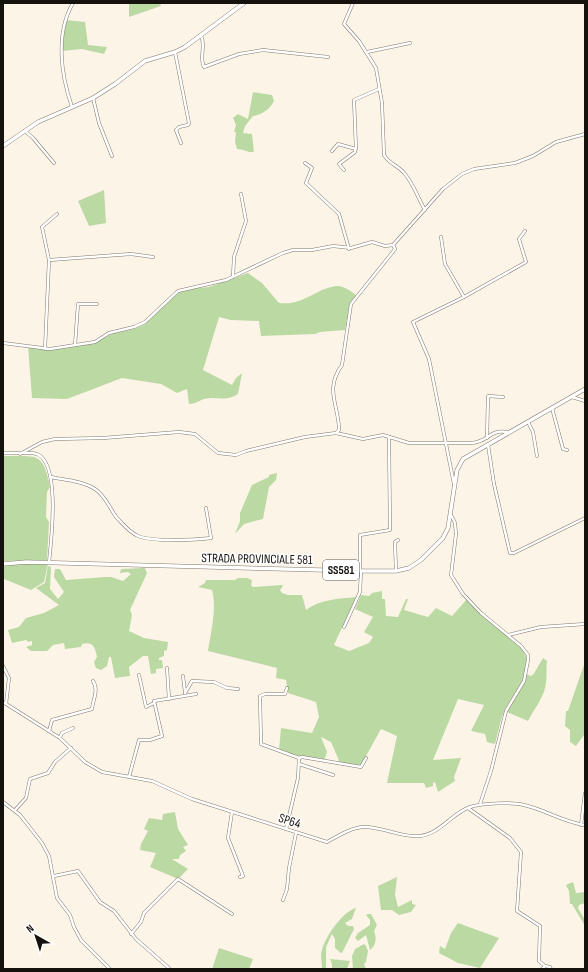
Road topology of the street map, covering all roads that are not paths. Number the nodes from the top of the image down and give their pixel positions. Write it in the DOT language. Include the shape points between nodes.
graph roads {
  1 [pos="73,3"];
  2 [pos="244,3"];
  3 [pos="353,3"];
  4 [pos="201,36"];
  5 [pos="410,43"];
  6 [pos="175,52"];
  7 [pos="367,52"];
  8 [pos="328,57"];
  9 [pos="379,89"];
  10 [pos="93,98"];
  11 [pos="72,108"];
  12 [pos="24,131"];
  13 [pos="585,134"];
  14 [pos="181,143"];
  15 [pos="3,146"];
  16 [pos="355,150"];
  17 [pos="332,151"];
  18 [pos="112,156"];
  19 [pos="54,163"];
  20 [pos="305,163"];
  21 [pos="344,170"];
  22 [pos="241,194"];
  23 [pos="424,210"];
  24 [pos="57,214"];
  25 [pos="524,231"];
  26 [pos="441,236"];
  27 [pos="393,245"];
  28 [pos="349,248"];
  29 [pos="153,257"];
  30 [pos="49,260"];
  31 [pos="233,277"];
  32 [pos="464,297"];
  33 [pos="97,304"];
  34 [pos="3,344"];
  35 [pos="75,345"];
  36 [pos="45,349"];
  37 [pos="585,389"];
  38 [pos="503,397"];
  39 [pos="571,397"];
  40 [pos="585,401"];
  41 [pos="552,408"];
  42 [pos="528,421"];
  43 [pos="507,432"];
  44 [pos="336,433"];
  45 [pos="389,436"];
  46 [pos="487,439"];
  47 [pos="444,442"];
  48 [pos="488,444"];
  49 [pos="568,450"];
  50 [pos="3,453"];
  51 [pos="20,454"];
  52 [pos="537,456"];
  53 [pos="51,477"];
  54 [pos="454,484"];
  55 [pos="206,508"];
  56 [pos="450,515"];
  57 [pos="585,518"];
  58 [pos="398,540"];
  59 [pos="49,563"];
  60 [pos="3,564"];
  61 [pos="360,571"];
  62 [pos="396,571"];
  63 [pos="585,624"];
  64 [pos="344,627"];
  65 [pos="508,635"];
  66 [pos="3,666"];
  67 [pos="167,668"];
  68 [pos="139,675"];
  69 [pos="183,676"];
  70 [pos="93,681"];
  71 [pos="286,688"];
  72 [pos="238,689"];
  73 [pos="185,694"];
  74 [pos="196,694"];
  75 [pos="169,699"];
  76 [pos="5,703"];
  77 [pos="154,703"];
  78 [pos="73,728"];
  79 [pos="50,731"];
  80 [pos="60,738"];
  81 [pos="71,748"];
  82 [pos="299,758"];
  83 [pos="366,758"];
  84 [pos="299,764"];
  85 [pos="333,775"];
  86 [pos="129,777"];
  87 [pos="585,794"];
  88 [pos="3,802"];
  89 [pos="480,804"];
  90 [pos="468,808"];
  91 [pos="15,810"];
  92 [pos="232,812"];
  93 [pos="581,825"];
  94 [pos="585,826"];
  95 [pos="286,829"];
  96 [pos="296,833"];
  97 [pos="54,876"];
  98 [pos="240,877"];
  99 [pos="283,900"];
  100 [pos="232,914"];
  101 [pos="131,934"];
  102 [pos="545,966"];
  103 [pos="106,968"];
  104 [pos="110,969"];
  105 [pos="170,969"];
  106 [pos="542,969"];
  107 [pos="551,969"];
  1 -- 11 [label="street" via="67,16 61,44"];
  2 -- 4 [label="main road"];
  3 -- 7 [label="street" via="344,24"];
  4 -- 6 [label="main road"];
  4 -- 8 [label="street" via="204,41 204,67 239,54 263,50"];
  5 -- 7 [label="street"];
  6 -- 10 [label="main road" via="144,61"];
  6 -- 14 [label="street" via="189,123 176,130"];
  7 -- 9 [label="street" via="376,68"];
  9 -- 16 [label="street" via="354,100"];
  9 -- 23 [label="street" via="384,155 406,175 416,190"];
  10 -- 11 [label="main road"];
  10 -- 18 [label="street" via="99,123"];
  11 -- 12 [label="main road" via="42,119"];
  12 -- 15 [label="main road"];
  12 -- 19 [label="street"];
  13 -- 23 [label="street" via="556,142 515,163 466,172 448,184"];
  16 -- 17 [label="street" via="338,144"];
  16 -- 21 [label="street" via="338,164"];
  20 -- 28 [label="street" via="312,168 306,183 339,214"];
  22 -- 31 [label="street" via="246,221 234,257"];
  23 -- 27 [label="street"];
  24 -- 30 [label="street" via="42,227"];
  25 -- 32 [label="street" via="522,238 519,239 526,262"];
  26 -- 32 [label="street" via="445,264"];
  27 -- 28 [label="street" via="385,246 372,242"];
  27 -- 44 [label="street" via="395,249 351,304 342,365 333,385 339,423 339,430"];
  28 -- 31 [label="street" via="333,246 292,250"];
  29 -- 30 [label="street" via="130,254"];
  30 -- 36 [label="street"];
  31 -- 35 [label="street" via="207,286 178,291 145,322 109,334 95,342"];
  32 -- 47 [label="street" via="413,322 429,359"];
  33 -- 35 [label="street" via="78,304"];
  34 -- 36 [label="street"];
  35 -- 36 [label="street"];
  37 -- 39 [label="main road, STRADA PROVINCIALE 581 / SS581"];
  38 -- 46 [label="street" via="488,396"];
  39 -- 40 [label="street"];
  39 -- 41 [label="main road, STRADA PROVINCIALE 581 / SS581"];
  41 -- 42 [label="main road, STRADA PROVINCIALE 581 / SS581"];
  41 -- 49 [label="street" via="563,449"];
  42 -- 43 [label="main road, STRADA PROVINCIALE 581 / SS581"];
  42 -- 52 [label="street" via="533,432"];
  43 -- 46 [label="street" via="495,432"];
  43 -- 48 [label="main road, STRADA PROVINCIALE 581 / SS581"];
  44 -- 45 [label="street" via="362,439"];
  44 -- 51 [label="street" via="305,437 260,449 246,450 236,455 218,453 195,434 179,432 110,438 55,438"];
  45 -- 47 [label="street" via="409,443"];
  45 -- 61 [label="street" via="390,530 360,535"];
  46 -- 47 [label="street" via="475,443"];
  47 -- 54 [label="street"];
  48 -- 54 [label="main road, STRADA PROVINCIALE 581 / SS581" via="463,459"];
  48 -- 57 [label="street" via="494,484 510,553"];
  50 -- 51 [label="street"];
  51 -- 53 [label="street" via="34,454 40,457"];
  53 -- 55 [label="street" via="84,484 96,490 128,529 147,538 184,541 211,538"];
  53 -- 59 [label="street"];
  54 -- 56 [label="main road, STRADA PROVINCIALE 581 / SS581"];
  56 -- 62 [label="main road, STRADA PROVINCIALE 581 / SS581" via="446,534 439,543 414,566"];
  56 -- 65 [label="street" via="455,523 456,534 451,575 463,594 481,613"];
  58 -- 62 [label="street" via="395,542"];
  59 -- 60 [label="main road, STRADA PROVINCIALE 581 / SS581"];
  59 -- 61 [label="main road, STRADA PROVINCIALE 581 / SS581"];
  61 -- 62 [label="main road, STRADA PROVINCIALE 581 / SS581"];
  61 -- 64 [label="street" via="361,589"];
  63 -- 65 [label="street" via="541,627"];
  65 -- 89 [label="street" via="528,655 527,669 524,681 506,711"];
  66 -- 76 [label="street" via="9,678"];
  67 -- 75 [label="street"];
  68 -- 77 [label="street" via="146,707"];
  69 -- 73 [label="street"];
  70 -- 79 [label="street" via="96,685 96,697 92,709 52,720"];
  71 -- 82 [label="street" via="285,694 260,696 260,742"];
  72 -- 73 [label="street" via="227,688 214,682 192,681"];
  73 -- 74 [label="street"];
  73 -- 75 [label="street"];
  75 -- 77 [label="street"];
  76 -- 79 [label="street, SP64 / SP64"];
  77 -- 86 [label="street" via="162,736 139,740"];
  78 -- 80 [label="street" via="62,733"];
  79 -- 80 [label="street, SP64 / SP64"];
  80 -- 81 [label="street, SP64 / SP64"];
  81 -- 86 [label="street, SP64 / SP64" via="85,762 98,770"];
  81 -- 91 [label="street" via="55,762 50,772 31,778 26,798"];
  82 -- 83 [label="street" via="361,767"];
  82 -- 84 [label="street"];
  84 -- 85 [label="street"];
  84 -- 95 [label="street"];
  86 -- 92 [label="street, SP64 / SP64" via="152,781 192,799"];
  87 -- 93 [label="street"];
  88 -- 91 [label="street"];
  89 -- 90 [label="street, SP64 / SP64"];
  89 -- 93 [label="street, SP64 / SP64" via="524,805"];
  90 -- 96 [label="street, SP64 / SP64" via="422,836 366,827 353,829 327,842"];
  90 -- 102 [label="street" via="510,838 521,852 517,911 540,926 539,961"];
  91 -- 97 [label="street" via="42,843"];
  92 -- 95 [label="street, SP64 / SP64"];
  92 -- 98 [label="street" via="228,838 243,876"];
  93 -- 94 [label="street, SP64 / SP64"];
  95 -- 96 [label="street, SP64 / SP64"];
  96 -- 99 [label="street"];
  97 -- 101 [label="street" via="78,871 93,895 116,913"];
  97 -- 103 [label="street" via="57,898 70,915 77,934"];
  100 -- 101 [label="street" via="178,879 144,913 141,922"];
  101 -- 105 [label="street"];
  102 -- 106 [label="street"];
  102 -- 107 [label="street"];
  103 -- 104 [label="street"];
}
